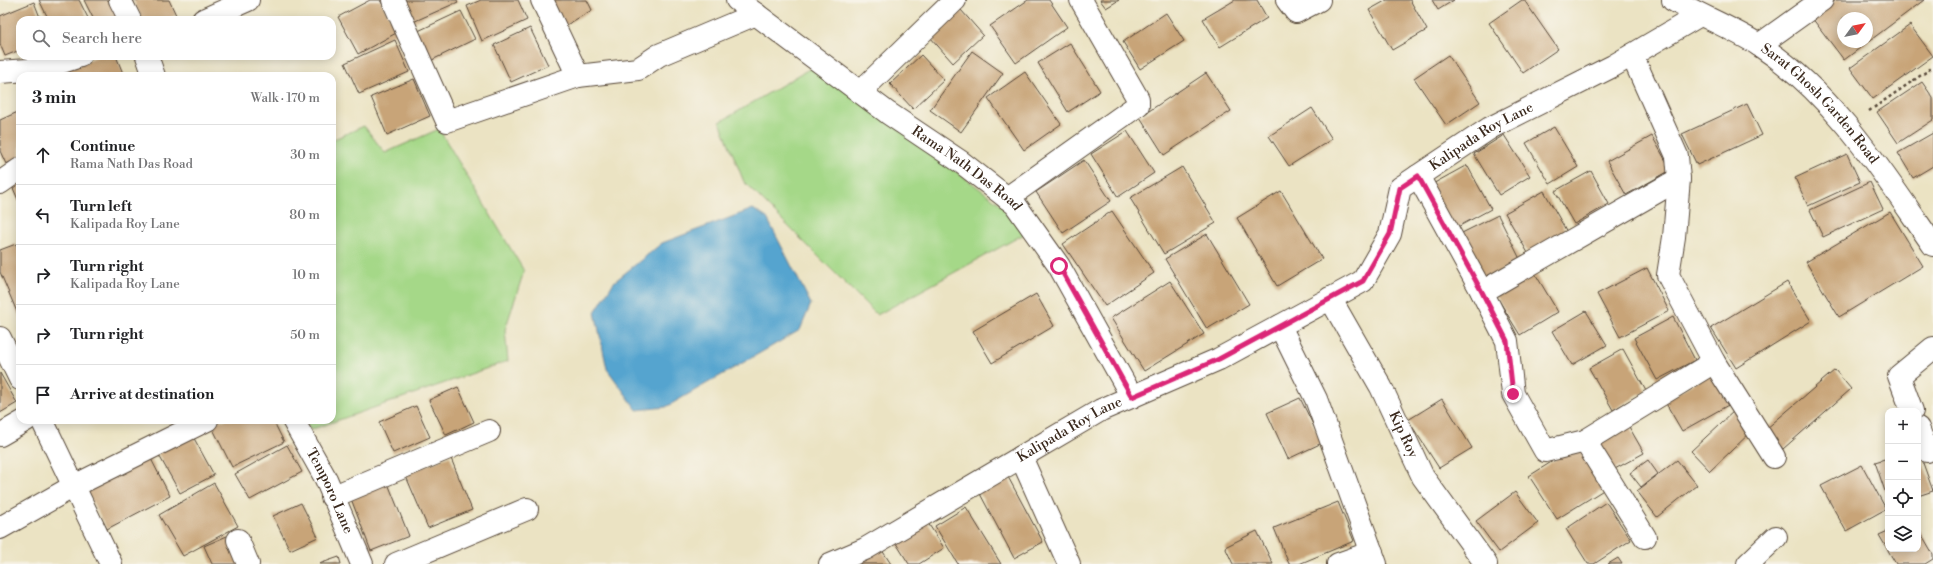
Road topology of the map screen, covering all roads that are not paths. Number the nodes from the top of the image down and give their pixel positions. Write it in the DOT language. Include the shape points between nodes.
graph roads {
  1 [pos="120,0"];
  2 [pos="248,0"];
  3 [pos="393,0"];
  4 [pos="542,0"];
  5 [pos="737,0"];
  6 [pos="955,0"];
  7 [pos="1081,0"];
  8 [pos="1287,0"];
  9 [pos="1319,0"];
  10 [pos="1673,0"];
  11 [pos="1822,0"];
  12 [pos="756,14"];
  13 [pos="1700,15"];
  14 [pos="128,16"];
  15 [pos="212,16"];
  16 [pos="1759,45"];
  17 [pos="1632,55"];
  18 [pos="68,60"];
  19 [pos="148,60"];
  20 [pos="0,72"];
  21 [pos="153,72"];
  22 [pos="578,76"];
  23 [pos="860,92"];
  24 [pos="16,172"];
  25 [pos="1418,176"];
  26 [pos="1679,179"];
  27 [pos="0,183"];
  28 [pos="1007,198"];
  29 [pos="1933,244"];
  30 [pos="1482,292"];
  31 [pos="1330,298"];
  32 [pos="1280,326"];
  33 [pos="6,347"];
  34 [pos="1933,348"];
  35 [pos="1714,362"];
  36 [pos="16,370"];
  37 [pos="1132,397"];
  38 [pos="1911,408"];
  39 [pos="19,424"];
  40 [pos="44,424"];
  41 [pos="199,424"];
  42 [pos="295,424"];
  43 [pos="489,431"];
  44 [pos="0,435"];
  45 [pos="1921,436"];
  46 [pos="1585,441"];
  47 [pos="1927,451"];
  48 [pos="1021,457"];
  49 [pos="1774,457"];
  50 [pos="74,486"];
  51 [pos="332,497"];
  52 [pos="528,509"];
  53 [pos="0,528"];
  54 [pos="1644,537"];
  55 [pos="1776,537"];
  56 [pos="238,540"];
  57 [pos="1374,558"];
  58 [pos="111,564"];
  59 [pos="248,564"];
  60 [pos="362,564"];
  61 [pos="396,564"];
  62 [pos="830,564"];
  63 [pos="1069,564"];
  64 [pos="1338,564"];
  65 [pos="1486,564"];
  66 [pos="1748,564"];
  1 -- 14 [label="street"];
  2 -- 15 [label="street"];
  3 -- 22 [label="street" via="447,120"];
  4 -- 22 [label="street"];
  5 -- 12 [label="street, Rama Nath Das Road"];
  6 -- 23 [label="street"];
  7 -- 28 [label="street" via="1138,100 1138,105"];
  8 -- 9 [label="street" via="1296,12"];
  10 -- 13 [label="street, Sarat Ghosh Garden Road"];
  11 -- 16 [label="street"];
  12 -- 22 [label="street" via="659,55 638,69"];
  12 -- 23 [label="street, Rama Nath Das Road"];
  13 -- 16 [label="street, Sarat Ghosh Garden Road"];
  13 -- 17 [label="street, Kalipada Roy Lane"];
  16 -- 29 [label="street, Sarat Ghosh Garden Road" via="1801,78 1848,126"];
  17 -- 25 [label="street, Kalipada Roy Lane" via="1490,128"];
  17 -- 26 [label="street" via="1677,156"];
  18 -- 20 [label="street" via="41,69"];
  19 -- 21 [label="street"];
  23 -- 28 [label="street, Rama Nath Das Road"];
  24 -- 27 [label="street"];
  25 -- 30 [label="street"];
  25 -- 31 [label="street, Kalipada Roy Lane" via="1400,188 1390,234 1363,281"];
  26 -- 30 [label="street"];
  26 -- 35 [label="street" via="1668,275"];
  28 -- 37 [label="street, Rama Nath Das Road" via="1015,204 1059,266"];
  30 -- 46 [label="street" via="1507,341 1513,394 1545,451"];
  31 -- 32 [label="street, Kalipada Roy Lane"];
  31 -- 65 [label="street, Kip Roy" via="1381,387 1423,477"];
  32 -- 37 [label="street, Kalipada Roy Lane" via="1219,359"];
  32 -- 57 [label="street" via="1316,399"];
  33 -- 36 [label="street"];
  34 -- 38 [label="street" via="1899,376"];
  35 -- 46 [label="street"];
  35 -- 49 [label="street"];
  37 -- 48 [label="street, Kalipada Roy Lane" via="1101,410"];
  39 -- 44 [label="street"];
  40 -- 50 [label="street"];
  41 -- 50 [label="street"];
  42 -- 51 [label="street, Temporo Lane" via="326,480"];
  43 -- 51 [label="street"];
  45 -- 47 [label="street"];
  46 -- 54 [label="street"];
  48 -- 62 [label="street, Kalipada Roy Lane" via="865,549"];
  48 -- 63 [label="street"];
  50 -- 53 [label="street"];
  50 -- 58 [label="street"];
  51 -- 60 [label="street, Temporo Lane"];
  52 -- 61 [label="street"];
  55 -- 66 [label="street"];
  56 -- 59 [label="street"];
  57 -- 64 [label="street"];
}
